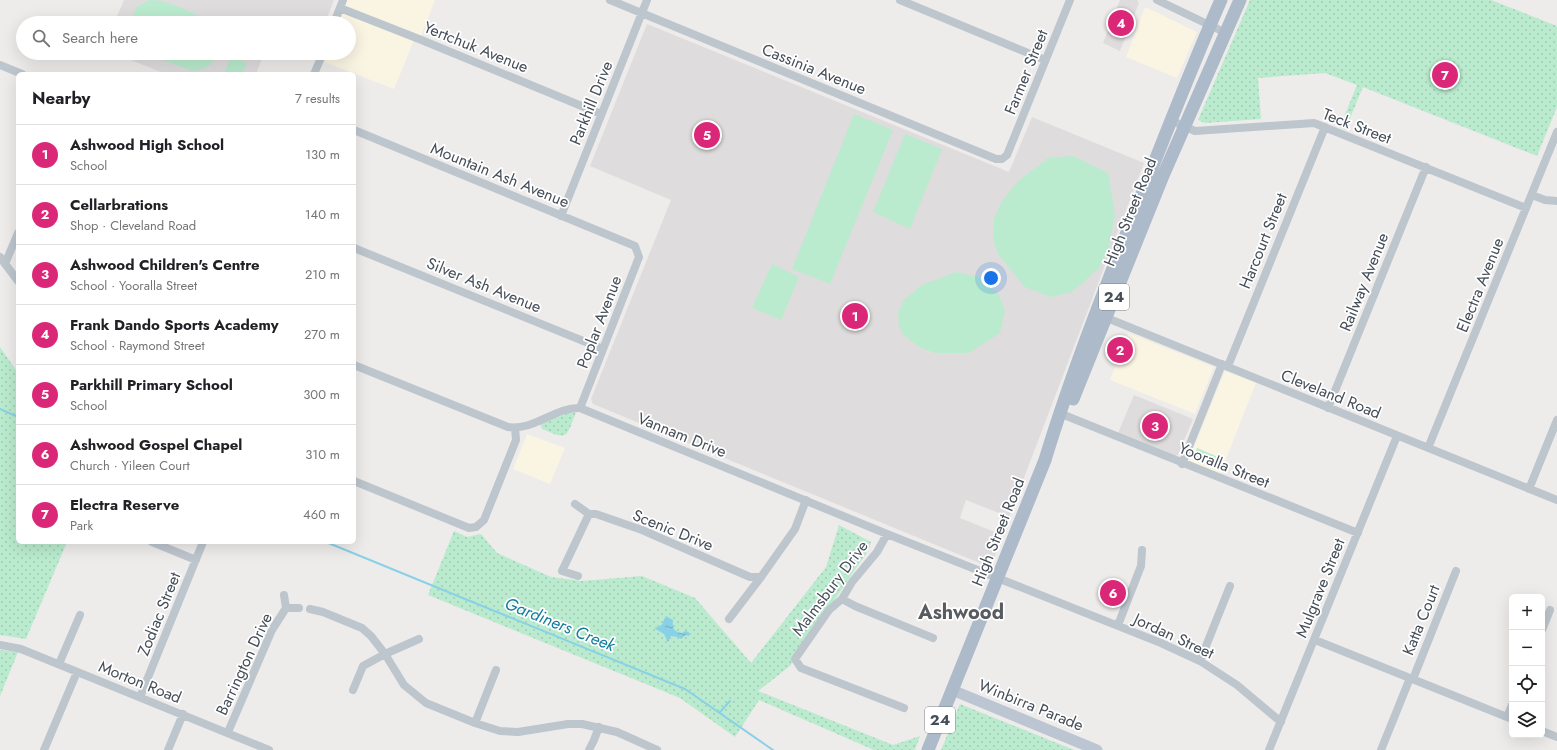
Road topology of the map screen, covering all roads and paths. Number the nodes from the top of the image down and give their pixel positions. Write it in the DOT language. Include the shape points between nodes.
graph roads {
  1 [pos="610,0"];
  2 [pos="647,0"];
  3 [pos="900,0"];
  4 [pos="1070,0"];
  5 [pos="1157,0"];
  6 [pos="1221,0"];
  7 [pos="1240,0"];
  8 [pos="342,4"];
  9 [pos="642,13"];
  10 [pos="337,16"];
  11 [pos="1210,25"];
  12 [pos="1226,33"];
  13 [pos="319,60"];
  14 [pos="1046,60"];
  15 [pos="0,65"];
  16 [pos="17,72"];
  17 [pos="315,72"];
  18 [pos="601,114"];
  19 [pos="1170,120"];
  20 [pos="1185,127"];
  21 [pos="1325,127"];
  22 [pos="356,131"];
  23 [pos="1557,132"];
  24 [pos="1007,155"];
  25 [pos="1426,167"];
  26 [pos="1532,195"];
  27 [pos="1557,200"];
  28 [pos="1526,208"];
  29 [pos="561,216"];
  30 [pos="16,238"];
  31 [pos="635,246"];
  32 [pos="356,249"];
  33 [pos="0,257"];
  34 [pos="5,264"];
  35 [pos="16,278"];
  36 [pos="1100,315"];
  37 [pos="603,349"];
  38 [pos="1225,365"];
  39 [pos="356,366"];
  40 [pos="580,408"];
  41 [pos="1328,408"];
  42 [pos="1062,415"];
  43 [pos="1557,420"];
  44 [pos="515,428"];
  45 [pos="1397,436"];
  46 [pos="1428,448"];
  47 [pos="1182,464"];
  48 [pos="356,482"];
  49 [pos="1529,489"];
  50 [pos="806,500"];
  51 [pos="1557,500"];
  52 [pos="575,504"];
  53 [pos="589,514"];
  54 [pos="1358,533"];
  55 [pos="887,534"];
  56 [pos="157,544"];
  57 [pos="203,544"];
  58 [pos="1142,550"];
  59 [pos="196,560"];
  60 [pos="1456,571"];
  61 [pos="578,576"];
  62 [pos="762,577"];
  63 [pos="998,578"];
  64 [pos="1230,586"];
  65 [pos="284,595"];
  66 [pos="842,599"];
  67 [pos="286,608"];
  68 [pos="299,608"];
  69 [pos="310,609"];
  70 [pos="1550,610"];
  71 [pos="80,615"];
  72 [pos="729,618"];
  73 [pos="1545,622"];
  74 [pos="1118,625"];
  75 [pos="933,638"];
  76 [pos="419,639"];
  77 [pos="1315,640"];
  78 [pos="0,645"];
  79 [pos="385,654"];
  80 [pos="1200,661"];
  81 [pos="59,664"];
  82 [pos="496,670"];
  83 [pos="77,672"];
  84 [pos="1411,678"];
  85 [pos="353,690"];
  86 [pos="952,690"];
  87 [pos="140,697"];
  88 [pos="904,708"];
  89 [pos="182,714"];
  90 [pos="1509,718"];
  91 [pos="1281,722"];
  92 [pos="475,723"];
  93 [pos="596,727"];
  94 [pos="228,732"];
  95 [pos="1545,732"];
  96 [pos="1557,737"];
  97 [pos="44,750"];
  98 [pos="168,750"];
  99 [pos="269,750"];
  100 [pos="588,750"];
  101 [pos="657,750"];
  102 [pos="928,750"];
  103 [pos="1097,750"];
  104 [pos="1269,750"];
  105 [pos="1381,750"];
  1 -- 9 [label="street, Cassinia Avenue"];
  2 -- 9 [label="street, Parkhill Drive"];
  3 -- 14 [label="street"];
  4 -- 14 [label="street, Farmer Street"];
  5 -- 11 [label="street"];
  6 -- 11 [label="main road, High Street Road / 24"];
  7 -- 12 [label="main road, High Street Road / 24"];
  8 -- 10 [label="street"];
  8 -- 18 [label="street, Yertchuk Avenue"];
  9 -- 18 [label="street, Parkhill Drive"];
  9 -- 24 [label="street, Cassinia Avenue" via="996,159 1002,159"];
  11 -- 12 [label="street"];
  11 -- 19 [label="main road, High Street Road / 24"];
  12 -- 20 [label="main road, High Street Road / 24"];
  13 -- 17 [label="street"];
  14 -- 24 [label="street, Farmer Street"];
  15 -- 16 [label="street"];
  18 -- 29 [label="street, Parkhill Drive"];
  19 -- 20 [label="street, Teck Street"];
  19 -- 36 [label="main road, High Street Road / 24"];
  20 -- 21 [label="street, Teck Street" via="1195,130 1314,123"];
  20 -- 36 [label="main road, High Street Road / 24"];
  21 -- 25 [label="street, Teck Street"];
  21 -- 38 [label="street, Harcourt Street"];
  22 -- 29 [label="street, Mountain Ash Avenue"];
  23 -- 26 [label="street, Electra Avenue"];
  25 -- 28 [label="street, Teck Street"];
  25 -- 41 [label="street, Railway Avenue"];
  26 -- 27 [label="street" via="1545,200"];
  26 -- 28 [label="street, Electra Avenue"];
  28 -- 46 [label="street, Electra Avenue"];
  29 -- 31 [label="street, Mountain Ash Avenue"];
  30 -- 34 [label="street"];
  31 -- 37 [label="street, Poplar Avenue" via="639,257"];
  32 -- 37 [label="street, Silver Ash Avenue"];
  33 -- 34 [label="street"];
  34 -- 35 [label="street"];
  36 -- 38 [label="street, Cleveland Road"];
  36 -- 42 [label="main road, High Street Road / 24"];
  37 -- 40 [label="street, Poplar Avenue"];
  38 -- 41 [label="street, Cleveland Road"];
  38 -- 47 [label="street, Harcourt Street"];
  39 -- 44 [label="street"];
  40 -- 44 [label="street" via="568,409 522,428"];
  40 -- 50 [label="street, Vannam Drive"];
  41 -- 45 [label="street, Cleveland Road"];
  42 -- 47 [label="street, Yooralla Street"];
  42 -- 63 [label="main road, High Street Road / 24"];
  43 -- 49 [label="street"];
  44 -- 48 [label="street" via="514,446 484,520 476,527 469,528"];
  45 -- 46 [label="street, Cleveland Road"];
  45 -- 54 [label="street, Mulgrave Street"];
  46 -- 49 [label="street, Cleveland Road"];
  47 -- 54 [label="street, Yooralla Street"];
  49 -- 51 [label="street, Cleveland Road"];
  50 -- 55 [label="street, Vannam Drive"];
  50 -- 62 [label="street" via="795,529"];
  52 -- 53 [label="street, Scenic Drive"];
  53 -- 61 [label="street" via="562,571"];
  53 -- 62 [label="street, Scenic Drive" via="596,514 642,530 750,577"];
  54 -- 77 [label="street, Mulgrave Street"];
  55 -- 63 [label="street, Vannam Drive"];
  55 -- 66 [label="street, Malmsbury Drive" via="877,552 852,582"];
  56 -- 59 [label="street"];
  57 -- 59 [label="street, Zodiac Street"];
  58 -- 74 [label="street" via="1141,566"];
  59 -- 87 [label="street, Zodiac Street"];
  60 -- 84 [label="street, Katta Court"];
  62 -- 72 [label="street"];
  63 -- 74 [label="street, Jordan Street"];
  63 -- 86 [label="main road, High Street Road / 24"];
  64 -- 80 [label="street"];
  65 -- 67 [label="street, Barrington Drive"];
  66 -- 75 [label="street"];
  66 -- 88 [label="street, Malmsbury Drive" via="829,610 795,659 801,668"];
  67 -- 68 [label="street, Barrington Drive"];
  67 -- 94 [label="street, Barrington Drive" via="272,630"];
  69 -- 79 [label="street" via="362,628"];
  70 -- 73 [label="street"];
  71 -- 81 [label="street"];
  74 -- 80 [label="street, Jordan Street" via="1162,642"];
  76 -- 79 [label="street"];
  77 -- 84 [label="street"];
  77 -- 91 [label="street, Mulgrave Street"];
  78 -- 81 [label="street, Morton Road" via="21,649"];
  79 -- 85 [label="street" via="363,666"];
  79 -- 92 [label="street" via="404,686 426,703"];
  80 -- 91 [label="street, Jordan Street" via="1236,685"];
  81 -- 83 [label="street, Morton Road"];
  82 -- 92 [label="street"];
  83 -- 87 [label="street, Morton Road"];
  83 -- 97 [label="street"];
  84 -- 90 [label="street"];
  84 -- 105 [label="street, Katta Court"];
  86 -- 102 [label="main road, High Street Road / 24"];
  86 -- 103 [label="street, Winbirra Parade"];
  87 -- 89 [label="street, Morton Road"];
  89 -- 94 [label="street, Morton Road"];
  89 -- 98 [label="street"];
  91 -- 104 [label="street, Mulgrave Street"];
  92 -- 93 [label="street" via="500,731 518,732 568,724"];
  93 -- 100 [label="street"];
  93 -- 101 [label="street" via="617,732"];
  94 -- 99 [label="street, Morton Road"];
  95 -- 96 [label="street"];
}
